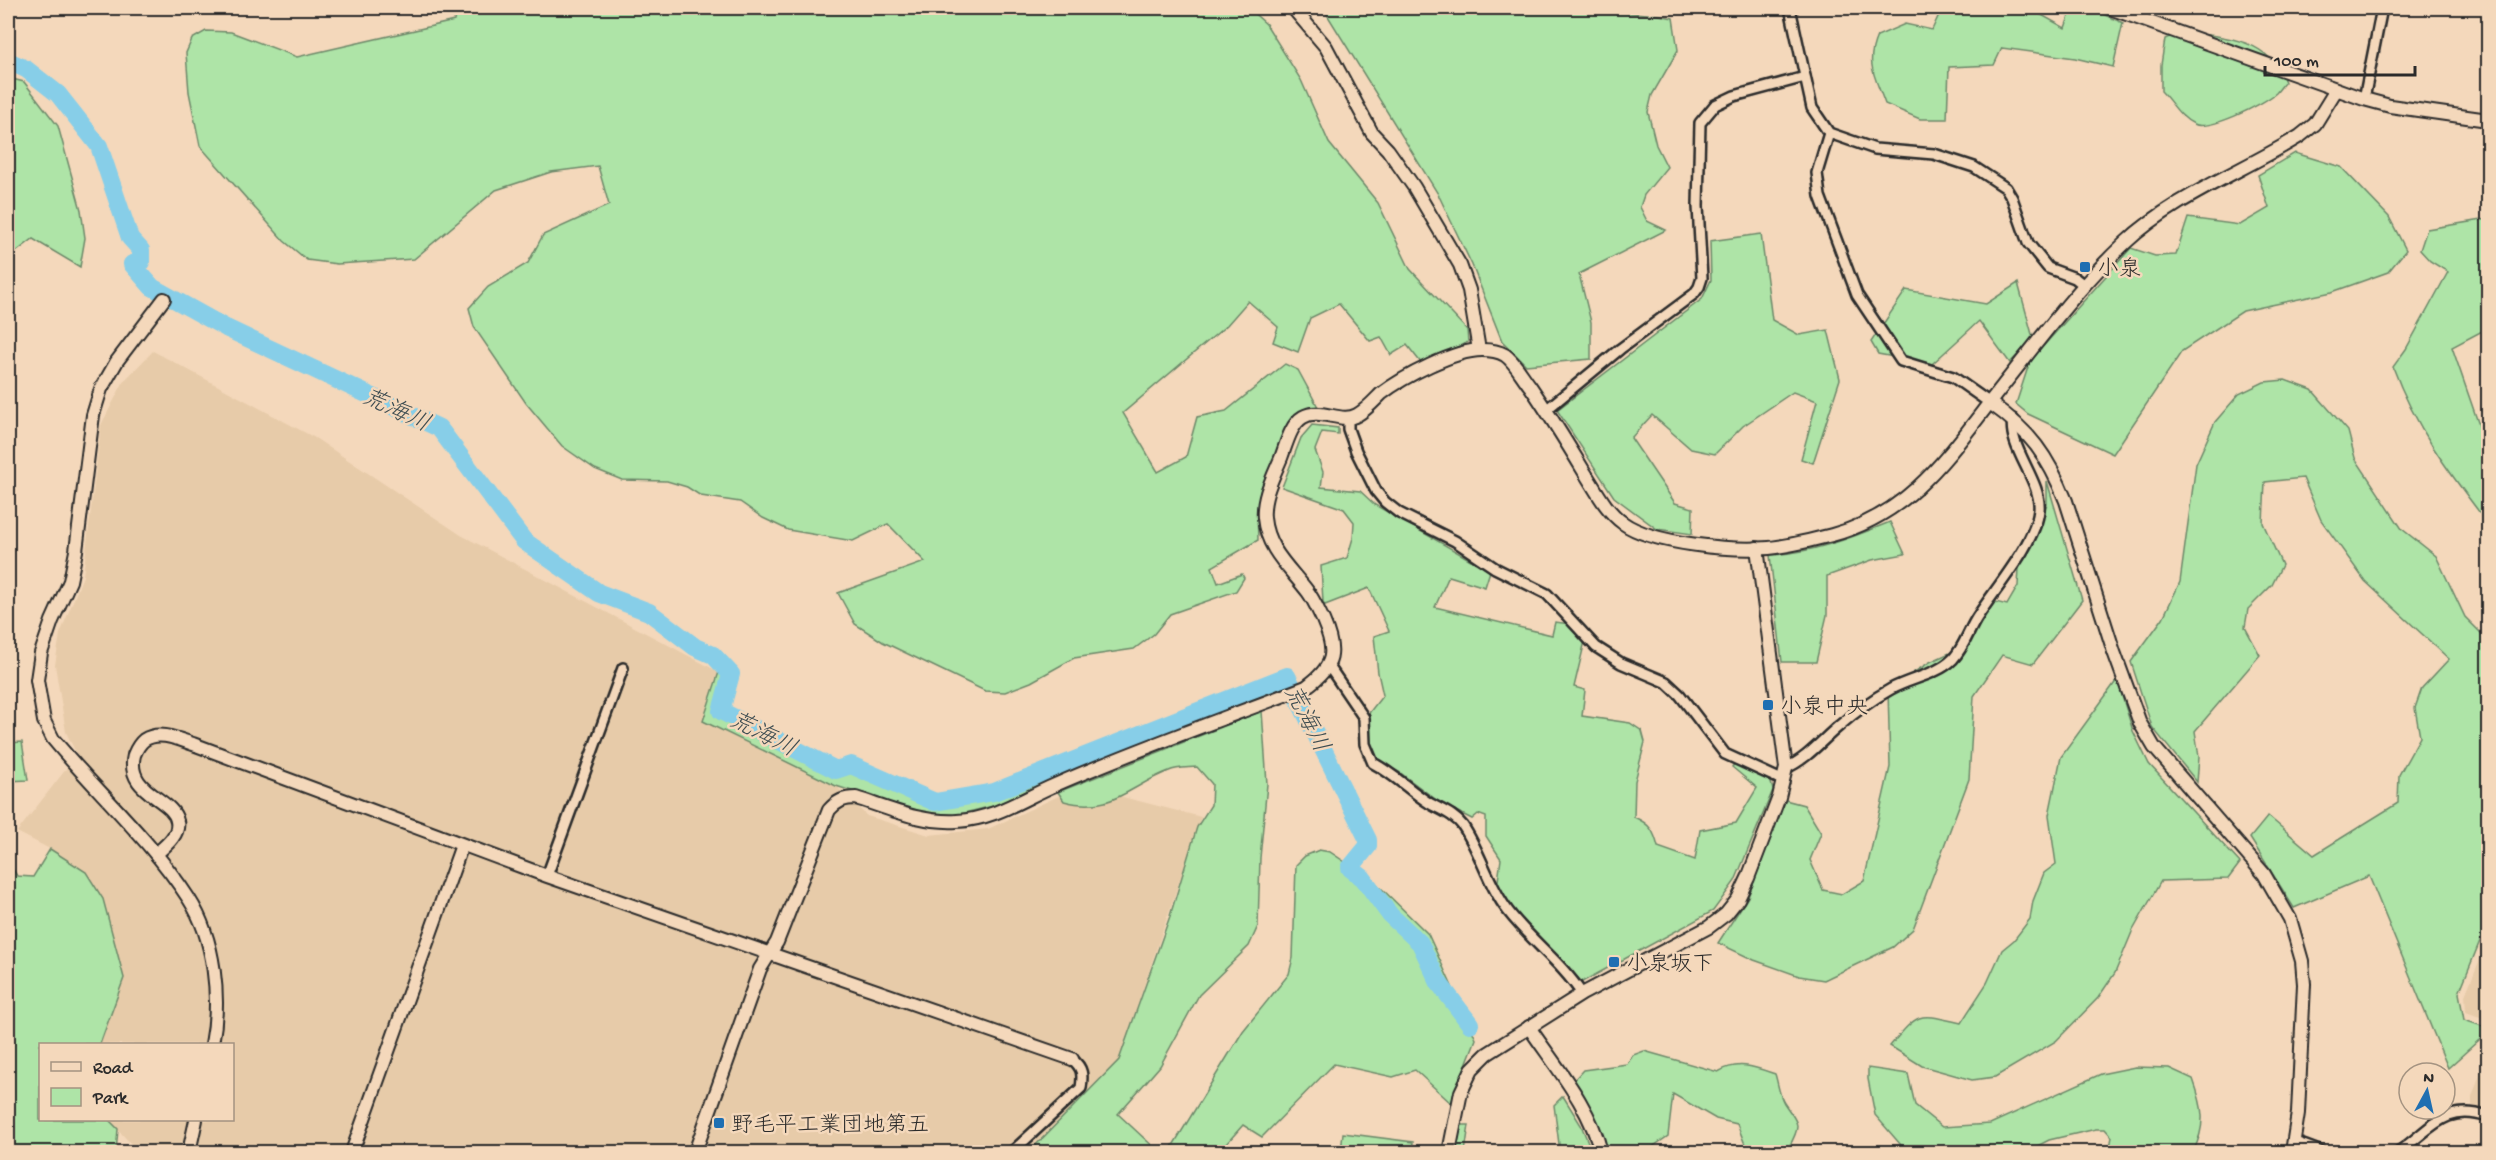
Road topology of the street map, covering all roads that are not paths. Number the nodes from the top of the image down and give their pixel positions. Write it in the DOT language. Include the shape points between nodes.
graph roads {
  1 [pos="1293,8"];
  2 [pos="1790,8"];
  3 [pos="2110,8"];
  4 [pos="2382,8"];
  5 [pos="1805,77"];
  6 [pos="2336,90"];
  7 [pos="2364,99"];
  8 [pos="2488,120"];
  9 [pos="1829,133"];
  10 [pos="2085,286"];
  11 [pos="164,299"];
  12 [pos="1479,350"];
  13 [pos="1990,403"];
  14 [pos="1546,410"];
  15 [pos="1348,418"];
  16 [pos="2013,419"];
  17 [pos="1757,548"];
  18 [pos="1328,665"];
  19 [pos="623,668"];
  20 [pos="1786,768"];
  21 [pos="1784,781"];
  22 [pos="462,844"];
  23 [pos="156,854"];
  24 [pos="547,876"];
  25 [pos="768,954"];
  26 [pos="1582,993"];
  27 [pos="1529,1027"];
  28 [pos="212,1043"];
  29 [pos="1072,1059"];
  30 [pos="2488,1117"];
  31 [pos="196,1121"];
  32 [pos="2293,1147"];
  33 [pos="189,1152"];
  34 [pos="352,1152"];
  35 [pos="695,1152"];
  36 [pos="1012,1152"];
  37 [pos="1449,1152"];
  38 [pos="1601,1152"];
  39 [pos="2322,1152"];
  40 [pos="2398,1152"];
  1 -- 12 [label="street" via="1326,47 1372,133 1419,195 1460,265 1469,290"];
  2 -- 5 [label="street"];
  3 -- 6 [label="street"];
  4 -- 7 [label="street"];
  5 -- 9 [label="street" via="1812,108"];
  5 -- 14 [label="street" via="1734,96 1709,110 1700,123 1698,149 1700,287"];
  6 -- 7 [label="street"];
  6 -- 10 [label="street" via="2315,124 2300,136 2150,221"];
  7 -- 8 [label="street"];
  9 -- 10 [label="street" via="1875,149 1934,154 1974,167 2006,188 2028,243 2048,268"];
  9 -- 13 [label="street" via="1817,173 1820,196 1857,295 1901,361 1953,377"];
  10 -- 13 [label="street"];
  11 -- 23 [label="street" via="101,389 93,415 70,581 45,642 37,680 44,721 53,739"];
  12 -- 14 [label="street" via="1504,354"];
  12 -- 15 [label="street" via="1428,367 1399,382"];
  13 -- 16 [label="street"];
  13 -- 17 [label="street" via="1922,485 1880,518 1834,535"];
  14 -- 17 [label="street" via="1608,509 1626,526 1639,533 1692,544"];
  15 -- 18 [label="street" via="1312,413 1298,421 1263,513 1274,549 1311,596 1330,637 1332,656"];
  15 -- 21 [label="street" via="1356,451 1385,502 1495,568 1547,594 1596,647 1621,663 1666,682 1725,754"];
  16 -- 20 [label="street" via="2018,445 2039,500 2039,513 2030,537 1976,619 1965,645 1951,661 1892,688 1867,705 1798,763"];
  16 -- 32 [label="street" via="2038,445 2057,479 2140,723 2161,755 2264,874 2290,919 2304,984"];
  17 -- 20 [label="street"];
  18 -- 25 [label="street" via="1306,687 1054,785 1004,811 959,821 923,820 856,798 840,801 829,810 777,942"];
  18 -- 26 [label="street" via="1364,717 1365,744 1373,763 1457,819 1508,910"];
  19 -- 24 [label="street"];
  20 -- 21 [label="street"];
  21 -- 26 [label="street" via="1748,878 1726,914 1709,927"];
  22 -- 23 [label="street" via="193,744 161,736 143,741 134,759 138,780 173,812 178,822 176,833"];
  22 -- 24 [label="street"];
  22 -- 34 [label="street"];
  23 -- 28 [label="street" via="190,899 208,945 217,1008"];
  24 -- 25 [label="street"];
  25 -- 29 [label="street"];
  25 -- 35 [label="street"];
  26 -- 27 [label="street"];
  27 -- 37 [label="street" via="1486,1054 1472,1069 1461,1092"];
  27 -- 38 [label="street" via="1587,1114"];
  29 -- 36 [label="street" via="1083,1075 1081,1088"];
  30 -- 40 [label="street" via="2472,1113 2450,1115 2429,1126"];
  31 -- 33 [label="street"];
  32 -- 39 [label="street"];
}
